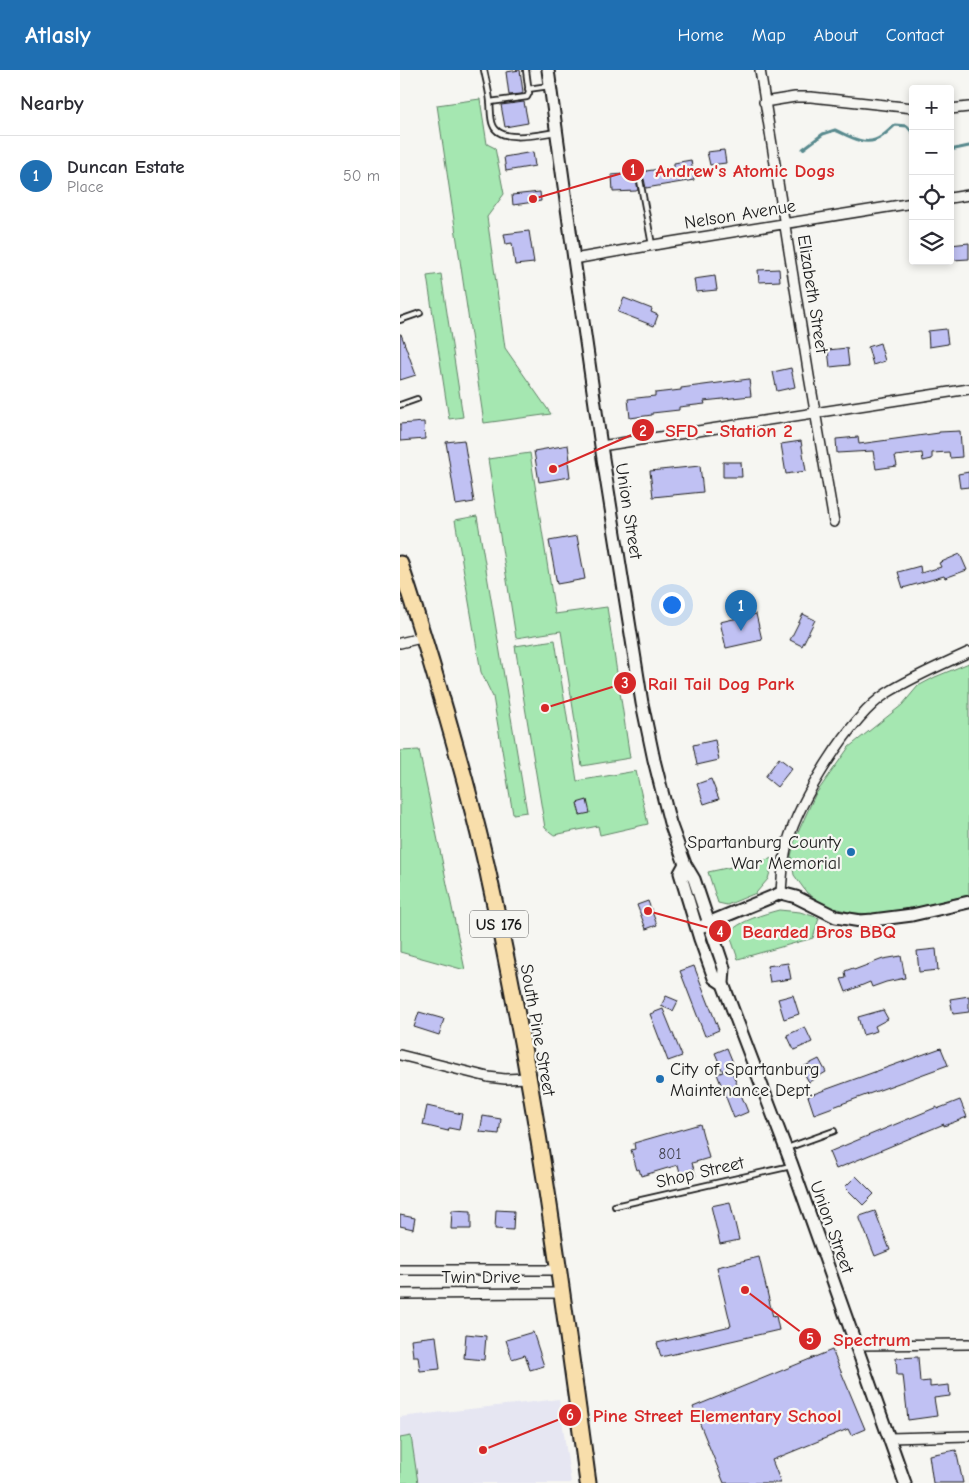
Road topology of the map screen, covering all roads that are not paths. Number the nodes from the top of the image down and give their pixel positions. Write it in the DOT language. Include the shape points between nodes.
graph roads {
  1 [pos="484,70"];
  2 [pos="526,70"];
  3 [pos="548,70"];
  4 [pos="760,70"];
  5 [pos="550,86"];
  6 [pos="528,89"];
  7 [pos="490,102"];
  8 [pos="764,102"];
  9 [pos="969,107"];
  10 [pos="909,108"];
  11 [pos="954,109"];
  12 [pos="557,132"];
  13 [pos="640,180"];
  14 [pos="969,195"];
  15 [pos="954,197"];
  16 [pos="909,204"];
  17 [pos="785,224"];
  18 [pos="652,245"];
  19 [pos="574,260"];
  20 [pos="420,313"];
  21 [pos="400,320"];
  22 [pos="969,389"];
  23 [pos="417,399"];
  24 [pos="400,405"];
  25 [pos="815,413"];
  26 [pos="601,446"];
  27 [pos="834,522"];
  28 [pos="400,564"];
  29 [pos="424,637"];
  30 [pos="400,644"];
  31 [pos="969,652"];
  32 [pos="685,864"];
  33 [pos="781,893"];
  34 [pos="969,902"];
  35 [pos="708,923"];
  36 [pos="697,929"];
  37 [pos="723,984"];
  38 [pos="400,1055"];
  39 [pos="528,1078"];
  40 [pos="834,1130"];
  41 [pos="786,1149"];
  42 [pos="792,1165"];
  43 [pos="615,1206"];
  44 [pos="400,1270"];
  45 [pos="560,1270"];
  46 [pos="563,1293"];
  47 [pos="400,1294"];
  48 [pos="969,1344"];
  49 [pos="856,1345"];
  50 [pos="969,1436"];
  51 [pos="889,1438"];
  52 [pos="588,1483"];
  53 [pos="905,1483"];
  1 -- 7 [label="lane"];
  2 -- 6 [label="lane"];
  3 -- 5 [label="main road, Union Street"];
  4 -- 8 [label="street, Elizabeth Street"];
  5 -- 6 [label="lane"];
  5 -- 12 [label="main road, Union Street"];
  6 -- 7 [label="lane" via="527,97"];
  7 -- 12 [label="lane" via="493,125 506,136"];
  8 -- 10 [label="street" via="811,97"];
  8 -- 17 [label="street, Elizabeth Street"];
  9 -- 11 [label="street"];
  12 -- 19 [label="main road, Union Street"];
  13 -- 18 [label="lane"];
  14 -- 15 [label="street"];
  16 -- 17 [label="street, Nelson Avenue"];
  17 -- 18 [label="street, Nelson Avenue"];
  17 -- 25 [label="street, Elizabeth Street"];
  18 -- 19 [label="street, Nelson Avenue"];
  19 -- 26 [label="main road, Union Street"];
  20 -- 21 [label="lane"];
  22 -- 25 [label="street"];
  23 -- 24 [label="lane"];
  25 -- 26 [label="street"];
  25 -- 27 [label="street, Elizabeth Street"];
  26 -- 32 [label="main road, Union Street" via="642,703 670,823"];
  28 -- 29 [label="highway, South Pine Street / US 176"];
  29 -- 30 [label="street"];
  29 -- 39 [label="highway, South Pine Street / US 176" via="490,879"];
  31 -- 33 [label="street" via="928,670 887,694 871,706 846,736 823,768 796,820 782,869"];
  32 -- 35 [label="main road, Union Street" via="694,880"];
  32 -- 36 [label="main road, Union Street" via="680,873"];
  33 -- 34 [label="main road" via="836,917 861,921 912,915"];
  33 -- 35 [label="main road"];
  35 -- 36 [label="main road"];
  35 -- 37 [label="main road, Union Street" via="724,968"];
  36 -- 37 [label="main road, Union Street" via="714,978"];
  37 -- 41 [label="main road, Union Street"];
  38 -- 39 [label="street" via="488,1077"];
  39 -- 45 [label="highway, South Pine Street / US 176"];
  40 -- 41 [label="lane"];
  41 -- 42 [label="main road, Union Street"];
  42 -- 43 [label="lane, Shop Street"];
  42 -- 49 [label="main road, Union Street"];
  44 -- 45 [label="street, Twin Drive"];
  45 -- 46 [label="highway, South Pine Street / US 176"];
  46 -- 47 [label="street, Twin Drive"];
  46 -- 52 [label="highway, South Pine Street / US 176"];
  48 -- 49 [label="street"];
  49 -- 51 [label="main road, Union Street"];
  50 -- 51 [label="street"];
  51 -- 53 [label="main road, Union Street"];
}
